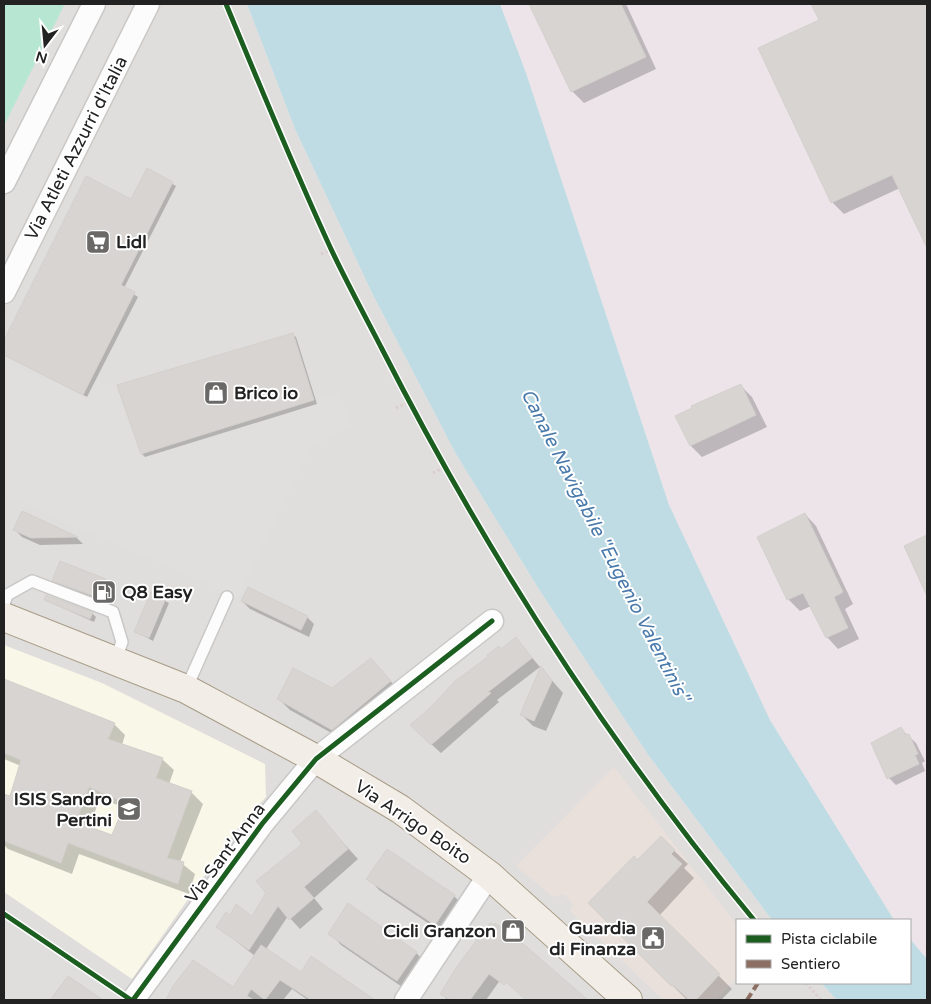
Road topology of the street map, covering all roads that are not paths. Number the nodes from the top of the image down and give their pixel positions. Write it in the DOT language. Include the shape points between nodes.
graph roads {
  1 [pos="94,4"];
  2 [pos="148,4"];
  3 [pos="4,182"];
  4 [pos="4,292"];
  5 [pos="227,597"];
  6 [pos="4,604"];
  7 [pos="4,617"];
  8 [pos="492,621"];
  9 [pos="115,661"];
  10 [pos="186,689"];
  11 [pos="316,759"];
  12 [pos="489,875"];
  13 [pos="133,1000"];
  14 [pos="406,1000"];
  15 [pos="628,1000"];
  1 -- 3 [label="street"];
  2 -- 4 [label="street, Via Atleti Azzurri d'Italia"];
  5 -- 10 [label="lane"];
  6 -- 9 [label="lane" via="7,595 32,581 113,612 122,642"];
  7 -- 9 [label="main road, Via Arrigo Boito"];
  8 -- 11 [label="street, Via Sant'Anna"];
  9 -- 10 [label="main road, Via Arrigo Boito"];
  10 -- 11 [label="main road, Via Arrigo Boito"];
  11 -- 12 [label="main road, Via Arrigo Boito" via="400,809"];
  11 -- 13 [label="street, Via Sant'Anna" via="262,824"];
  12 -- 14 [label="street"];
  12 -- 15 [label="main road, Via Arrigo Boito"];
}
